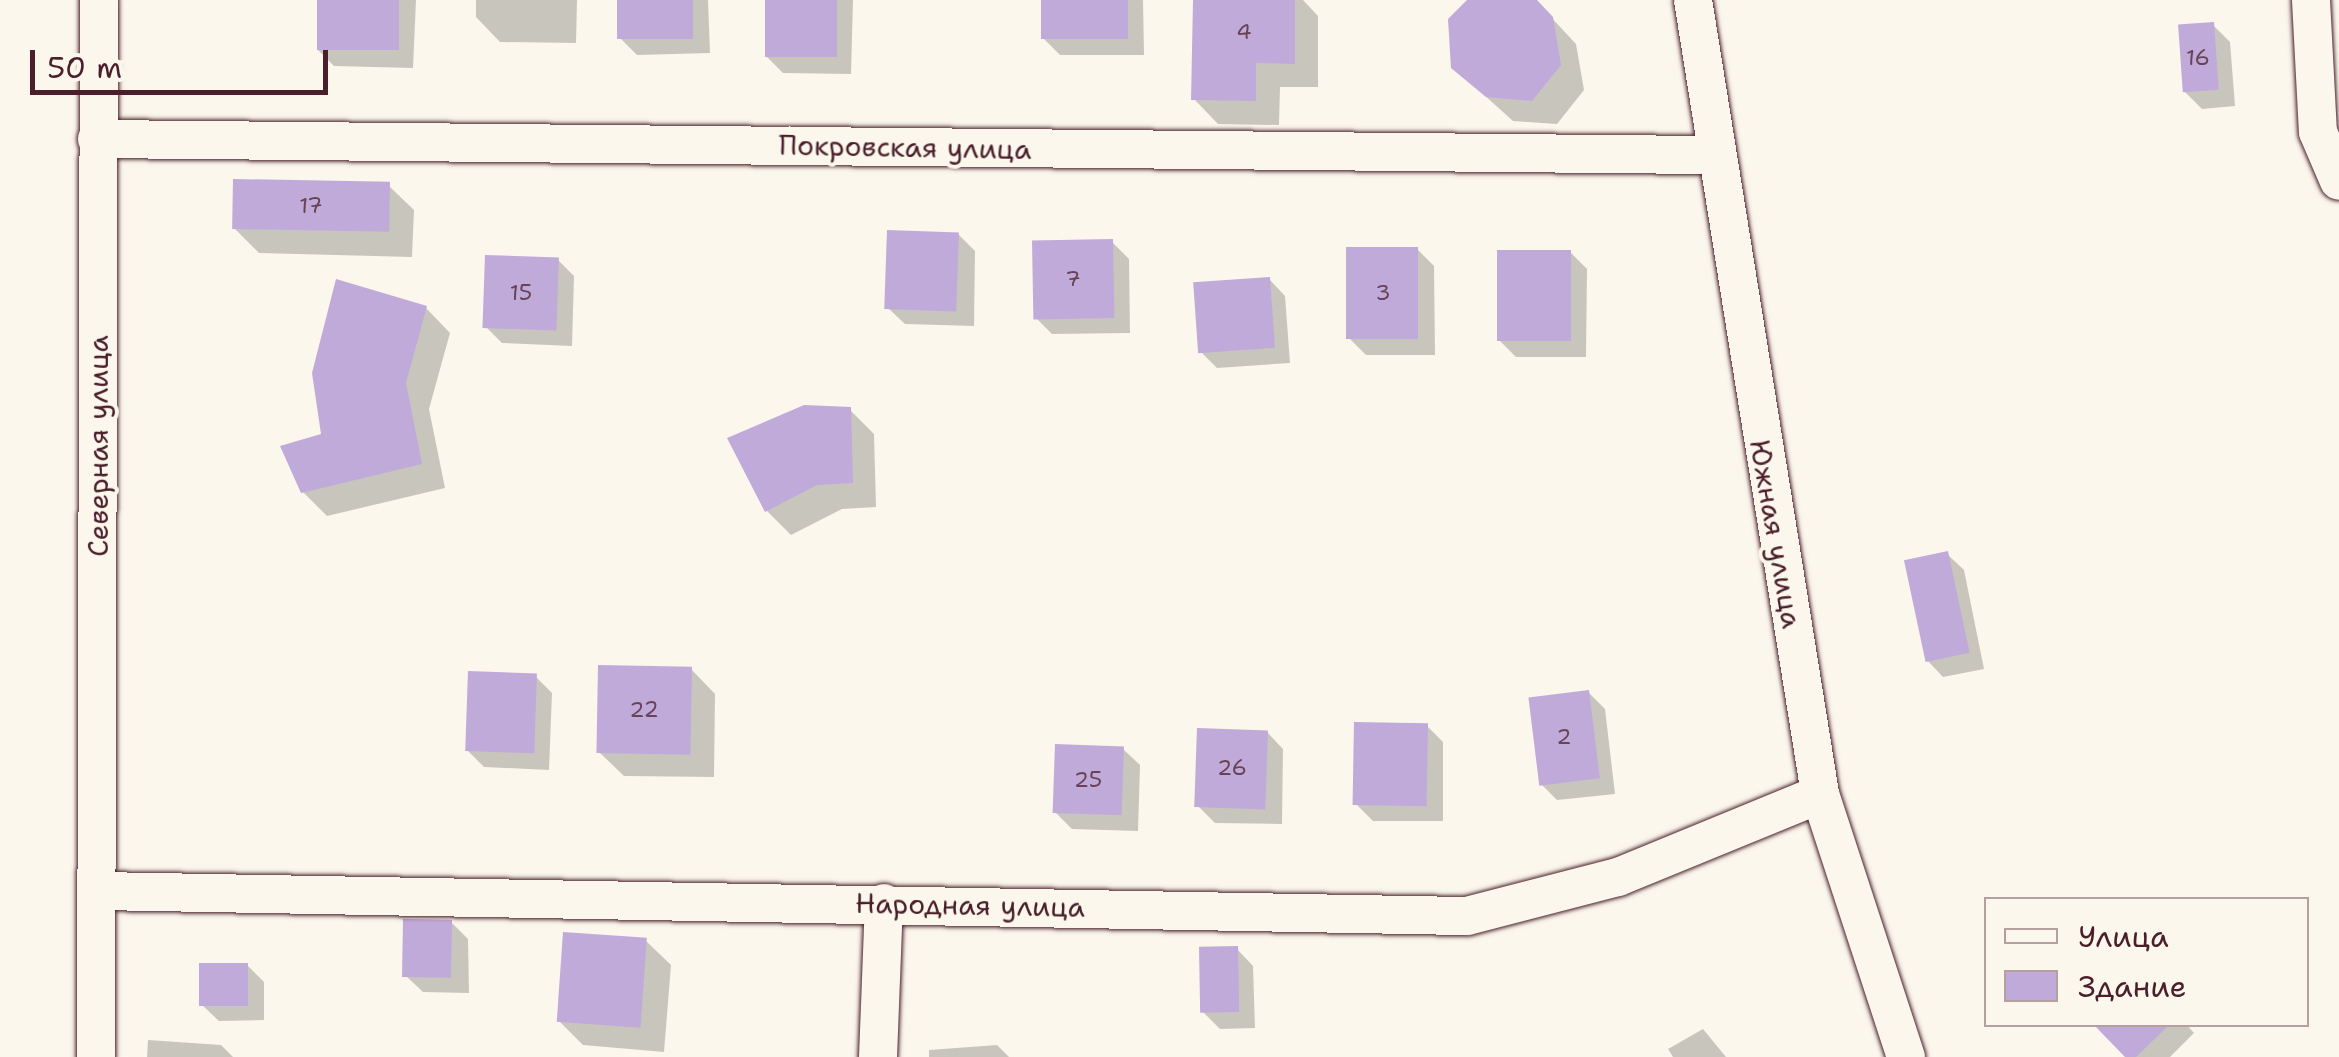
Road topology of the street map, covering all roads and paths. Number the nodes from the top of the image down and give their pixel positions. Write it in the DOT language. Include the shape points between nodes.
graph roads {
  1 [pos="99,0"];
  2 [pos="1692,0"];
  3 [pos="2311,0"];
  4 [pos="97,140"];
  5 [pos="1713,154"];
  6 [pos="2339,181"];
  7 [pos="1820,794"];
  8 [pos="100,892"];
  9 [pos="884,903"];
  10 [pos="96,1057"];
  11 [pos="878,1057"];
  12 [pos="1906,1057"];
  1 -- 4 [label="street, Северная улица"];
  2 -- 5 [label="street, Южная улица"];
  3 -- 6 [label="street" via="2318,132"];
  4 -- 5 [label="street, Покровская улица"];
  4 -- 8 [label="street, Северная улица"];
  5 -- 7 [label="street, Южная улица"];
  7 -- 9 [label="street, Народная улица" via="1618,877 1467,916"];
  7 -- 12 [label="street, Южная улица"];
  8 -- 9 [label="street, Народная улица"];
  8 -- 10 [label="street, Северная улица"];
  9 -- 11 [label="street"];
}
